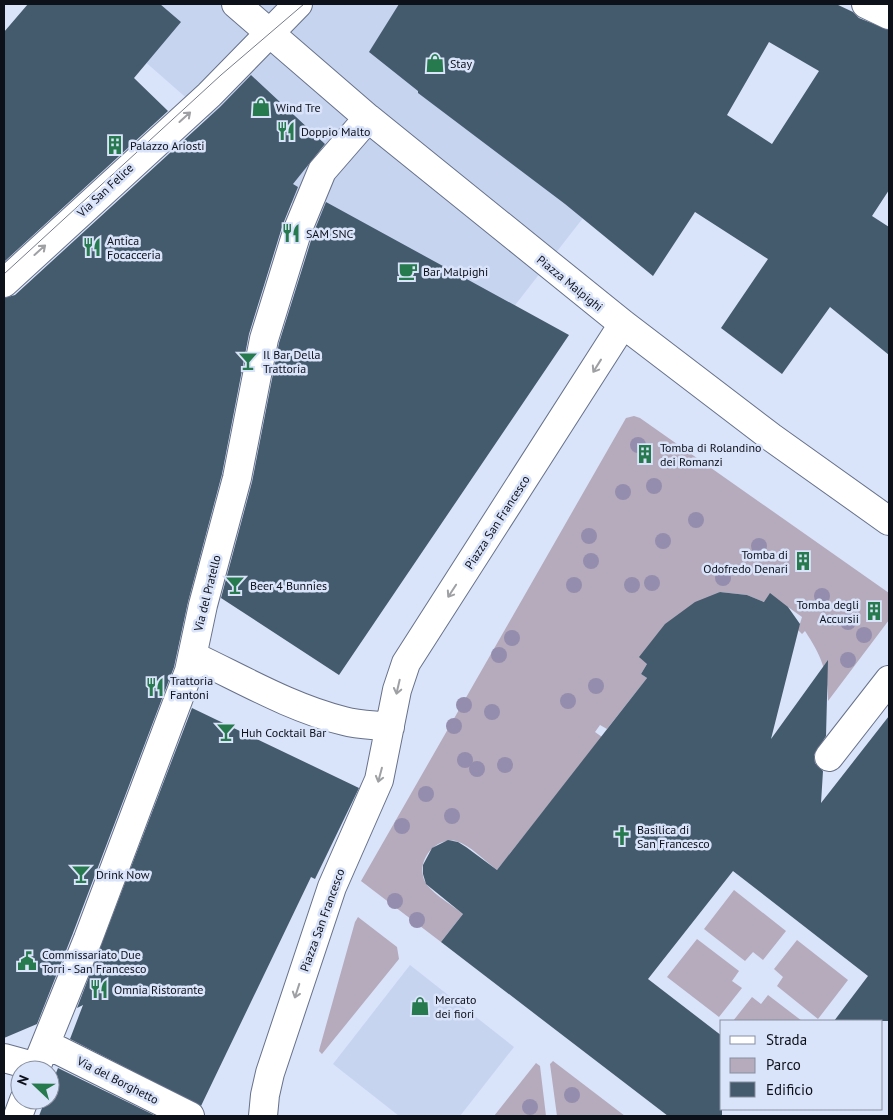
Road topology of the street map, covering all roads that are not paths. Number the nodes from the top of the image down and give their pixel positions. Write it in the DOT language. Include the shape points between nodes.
graph roads {
  1 [pos="236,4"];
  2 [pos="298,4"];
  3 [pos="866,4"];
  4 [pos="889,16"];
  5 [pos="269,32"];
  6 [pos="368,118"];
  7 [pos="4,283"];
  8 [pos="623,324"];
  9 [pos="887,522"];
  10 [pos="193,656"];
  11 [pos="889,680"];
  12 [pos="390,727"];
  13 [pos="829,758"];
  14 [pos="4,1058"];
  15 [pos="39,1060"];
  16 [pos="60,1068"];
  17 [pos="190,1116"];
  18 [pos="263,1116"];
  1 -- 5 [label="street, Piazza Malpighi"];
  2 -- 5 [label="street, Via San Felice"];
  3 -- 4 [label="street"];
  5 -- 6 [label="street, Piazza Malpighi"];
  7 -- 5 [label="street, Via San Felice, one-way" via="210,95"];
  6 -- 8 [label="street, Piazza Malpighi"];
  6 -- 10 [label="street, Via del Pratello" via="322,171 298,229 264,339 237,478 203,605"];
  8 -- 9 [label="street, Piazza Malpighi"];
  8 -- 12 [label="street, Piazza San Francesco, one-way" via="414,650 400,677"];
  10 -- 12 [label="street" via="322,714 344,721"];
  10 -- 15 [label="street, Via del Pratello" via="88,939"];
  11 -- 13 [label="street"];
  12 -- 18 [label="street, Piazza San Francesco, one-way" via="375,792 332,886 315,935 270,1073"];
  14 -- 15 [label="street, Via del Borghetto"];
  16 -- 17 [label="street, Via del Borghetto"];
}
